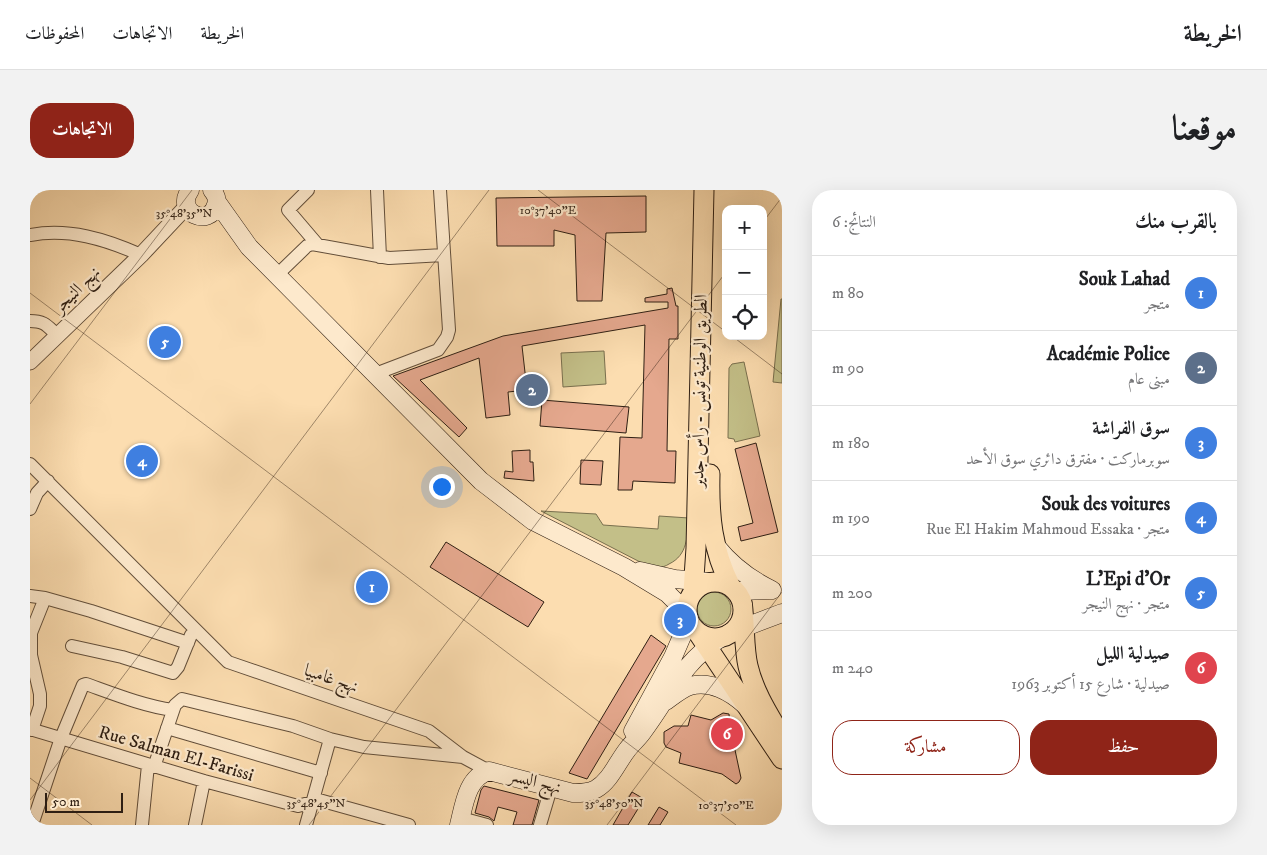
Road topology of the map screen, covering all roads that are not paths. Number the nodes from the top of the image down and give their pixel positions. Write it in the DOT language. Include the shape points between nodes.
graph roads {
  1 [pos="308,190"];
  2 [pos="377,190"];
  3 [pos="440,190"];
  4 [pos="704,190"];
  5 [pos="715,190"];
  6 [pos="216,194"];
  7 [pos="190,203"];
  8 [pos="30,235"];
  9 [pos="317,244"];
  10 [pos="249,247"];
  11 [pos="145,251"];
  12 [pos="444,255"];
  13 [pos="380,257"];
  14 [pos="277,275"];
  15 [pos="30,321"];
  16 [pos="57,336"];
  17 [pos="30,362"];
  18 [pos="375,374"];
  19 [pos="30,464"];
  20 [pos="48,481"];
  21 [pos="30,509"];
  22 [pos="714,544"];
  23 [pos="624,567"];
  24 [pos="698,585"];
  25 [pos="733,589"];
  26 [pos="777,590"];
  27 [pos="30,596"];
  28 [pos="45,598"];
  29 [pos="782,613"];
  30 [pos="691,622"];
  31 [pos="194,628"];
  32 [pos="729,631"];
  33 [pos="188,643"];
  34 [pos="72,646"];
  35 [pos="661,704"];
  36 [pos="748,708"];
  37 [pos="173,710"];
  38 [pos="167,728"];
  39 [pos="31,730"];
  40 [pos="782,737"];
  41 [pos="61,738"];
  42 [pos="330,739"];
  43 [pos="627,750"];
  44 [pos="463,757"];
  45 [pos="782,759"];
  46 [pos="151,766"];
  47 [pos="489,771"];
  48 [pos="321,772"];
  49 [pos="204,781"];
  50 [pos="551,788"];
  51 [pos="313,801"];
  52 [pos="34,807"];
  53 [pos="460,821"];
  54 [pos="32,825"];
  55 [pos="142,825"];
  56 [pos="195,825"];
  57 [pos="306,825"];
  58 [pos="409,825"];
  59 [pos="487,825"];
  60 [pos="540,825"];
  1 -- 9 [label="street" via="288,210"];
  2 -- 13 [label="street"];
  3 -- 12 [label="street"];
  4 -- 24 [label="main road, الطريق الوطنية تونس - رأس جدير" via="696,548"];
  5 -- 22 [label="main road, الطريق الوطنية تونس - رأس جدير" via="710,489"];
  6 -- 7 [label="main road" via="212,212"];
  6 -- 10 [label="main road"];
  7 -- 10 [label="main road"];
  7 -- 11 [label="street, نهج النيجر"];
  8 -- 11 [label="street" via="80,234"];
  9 -- 13 [label="street"];
  9 -- 14 [label="street" via="306,246"];
  10 -- 14 [label="main road"];
  11 -- 16 [label="street, نهج النيجر"];
  12 -- 13 [label="street"];
  12 -- 18 [label="street" via="449,330 443,344 438,350"];
  14 -- 18 [label="main road"];
  15 -- 16 [label="street" via="44,323"];
  16 -- 17 [label="street, نهج النيجر"];
  18 -- 23 [label="main road" via="481,480 511,505 533,521"];
  19 -- 20 [label="street, نهج غامبيا"];
  20 -- 21 [label="street" via="37,492"];
  20 -- 31 [label="street, نهج غامبيا"];
  22 -- 25 [label="main road, الطريق الوطنية تونس - رأس جدير"];
  22 -- 26 [label="main road" via="739,572"];
  23 -- 24 [label="main road"];
  23 -- 30 [label="main road" via="667,593"];
  24 -- 25 [label="main road" via="716,581"];
  24 -- 30 [label="main road" via="687,604"];
  25 -- 26 [label="main road"];
  25 -- 32 [label="main road" via="740,597"];
  27 -- 28 [label="street"];
  28 -- 33 [label="street"];
  28 -- 39 [label="street" via="31,633 31,655 40,694 40,706"];
  29 -- 32 [label="main road"];
  30 -- 32 [label="main road"];
  30 -- 43 [label="main road" via="634,725"];
  31 -- 33 [label="street"];
  31 -- 44 [label="street, نهج غامبيا" via="233,664 429,731"];
  32 -- 35 [label="main road" via="686,668"];
  32 -- 36 [label="main road"];
  32 -- 40 [label="main road"];
  33 -- 34 [label="street" via="173,673"];
  35 -- 36 [label="main road" via="690,686 701,684 724,690"];
  35 -- 43 [label="main road"];
  36 -- 45 [label="main road"];
  37 -- 38 [label="street"];
  37 -- 41 [label="street" via="86,684 80,688"];
  37 -- 42 [label="street" via="182,699 293,726"];
  38 -- 46 [label="street"];
  38 -- 48 [label="street"];
  39 -- 41 [label="street, Rue Salman El-Farissi"];
  41 -- 46 [label="street, Rue Salman El-Farissi"];
  41 -- 52 [label="street"];
  42 -- 44 [label="street" via="364,747"];
  42 -- 48 [label="street"];
  43 -- 50 [label="main road, نهج اليسر" via="597,789 582,793"];
  44 -- 47 [label="street"];
  46 -- 49 [label="street, Rue Salman El-Farissi"];
  46 -- 55 [label="street"];
  47 -- 50 [label="main road, نهج اليسر"];
  47 -- 53 [label="main road, نهج اليسر" via="473,780"];
  48 -- 51 [label="street"];
  49 -- 51 [label="street, Rue Salman El-Farissi" via="298,806"];
  49 -- 56 [label="street"];
  50 -- 60 [label="street"];
  51 -- 57 [label="street"];
  51 -- 58 [label="street, Rue Salman El-Farissi"];
  52 -- 54 [label="street"];
  53 -- 59 [label="street"];
}
